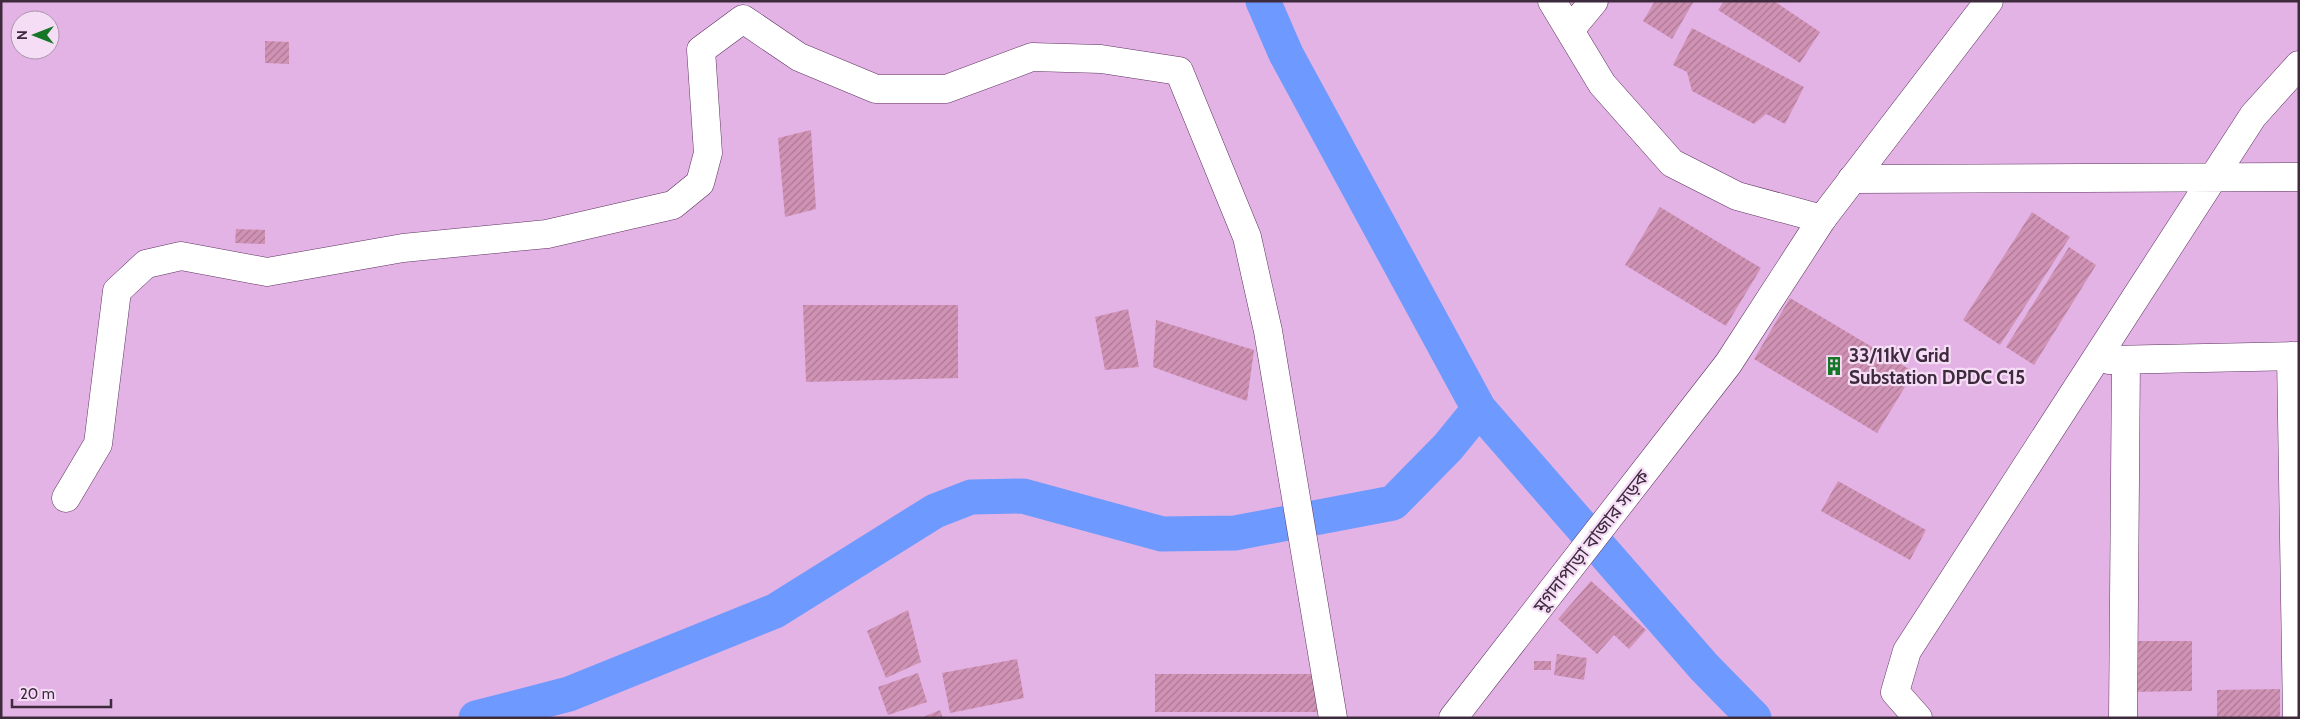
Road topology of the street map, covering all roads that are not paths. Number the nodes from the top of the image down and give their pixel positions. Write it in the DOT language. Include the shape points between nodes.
graph roads {
  1 [pos="1552,1"];
  2 [pos="1594,1"];
  3 [pos="1990,1"];
  4 [pos="1570,30"];
  5 [pos="2299,65"];
  6 [pos="2299,177"];
  7 [pos="2214,178"];
  8 [pos="1852,179"];
  9 [pos="1822,219"];
  10 [pos="2295,356"];
  11 [pos="2126,360"];
  12 [pos="2095,361"];
  13 [pos="66,498"];
  14 [pos="1333,718"];
  15 [pos="1453,718"];
  16 [pos="1918,718"];
  17 [pos="2123,718"];
  18 [pos="2297,718"];
  1 -- 4 [label="street"];
  2 -- 4 [label="street"];
  3 -- 8 [label="street, মুগদাপাড়া বাজার সড়ক"];
  4 -- 9 [label="street" via="1602,84 1672,163 1737,196"];
  5 -- 7 [label="street" via="2253,116"];
  6 -- 7 [label="street"];
  7 -- 8 [label="street"];
  7 -- 12 [label="street"];
  8 -- 9 [label="street, মুগদাপাড়া বাজার সড়ক"];
  9 -- 15 [label="street, মুগদাপাড়া বাজার সড়ক" via="1728,364"];
  10 -- 11 [label="street"];
  10 -- 18 [label="street"];
  11 -- 12 [label="street"];
  11 -- 17 [label="street"];
  12 -- 16 [label="street" via="1907,651 1895,692"];
  13 -- 14 [label="street" via="98,444 117,291 146,264 181,256 267,272 403,248 547,234 673,205 700,183 708,154 702,50 743,19 799,57 876,89 946,89 1032,57 1101,59 1179,71 1247,237 1268,331"];
}
